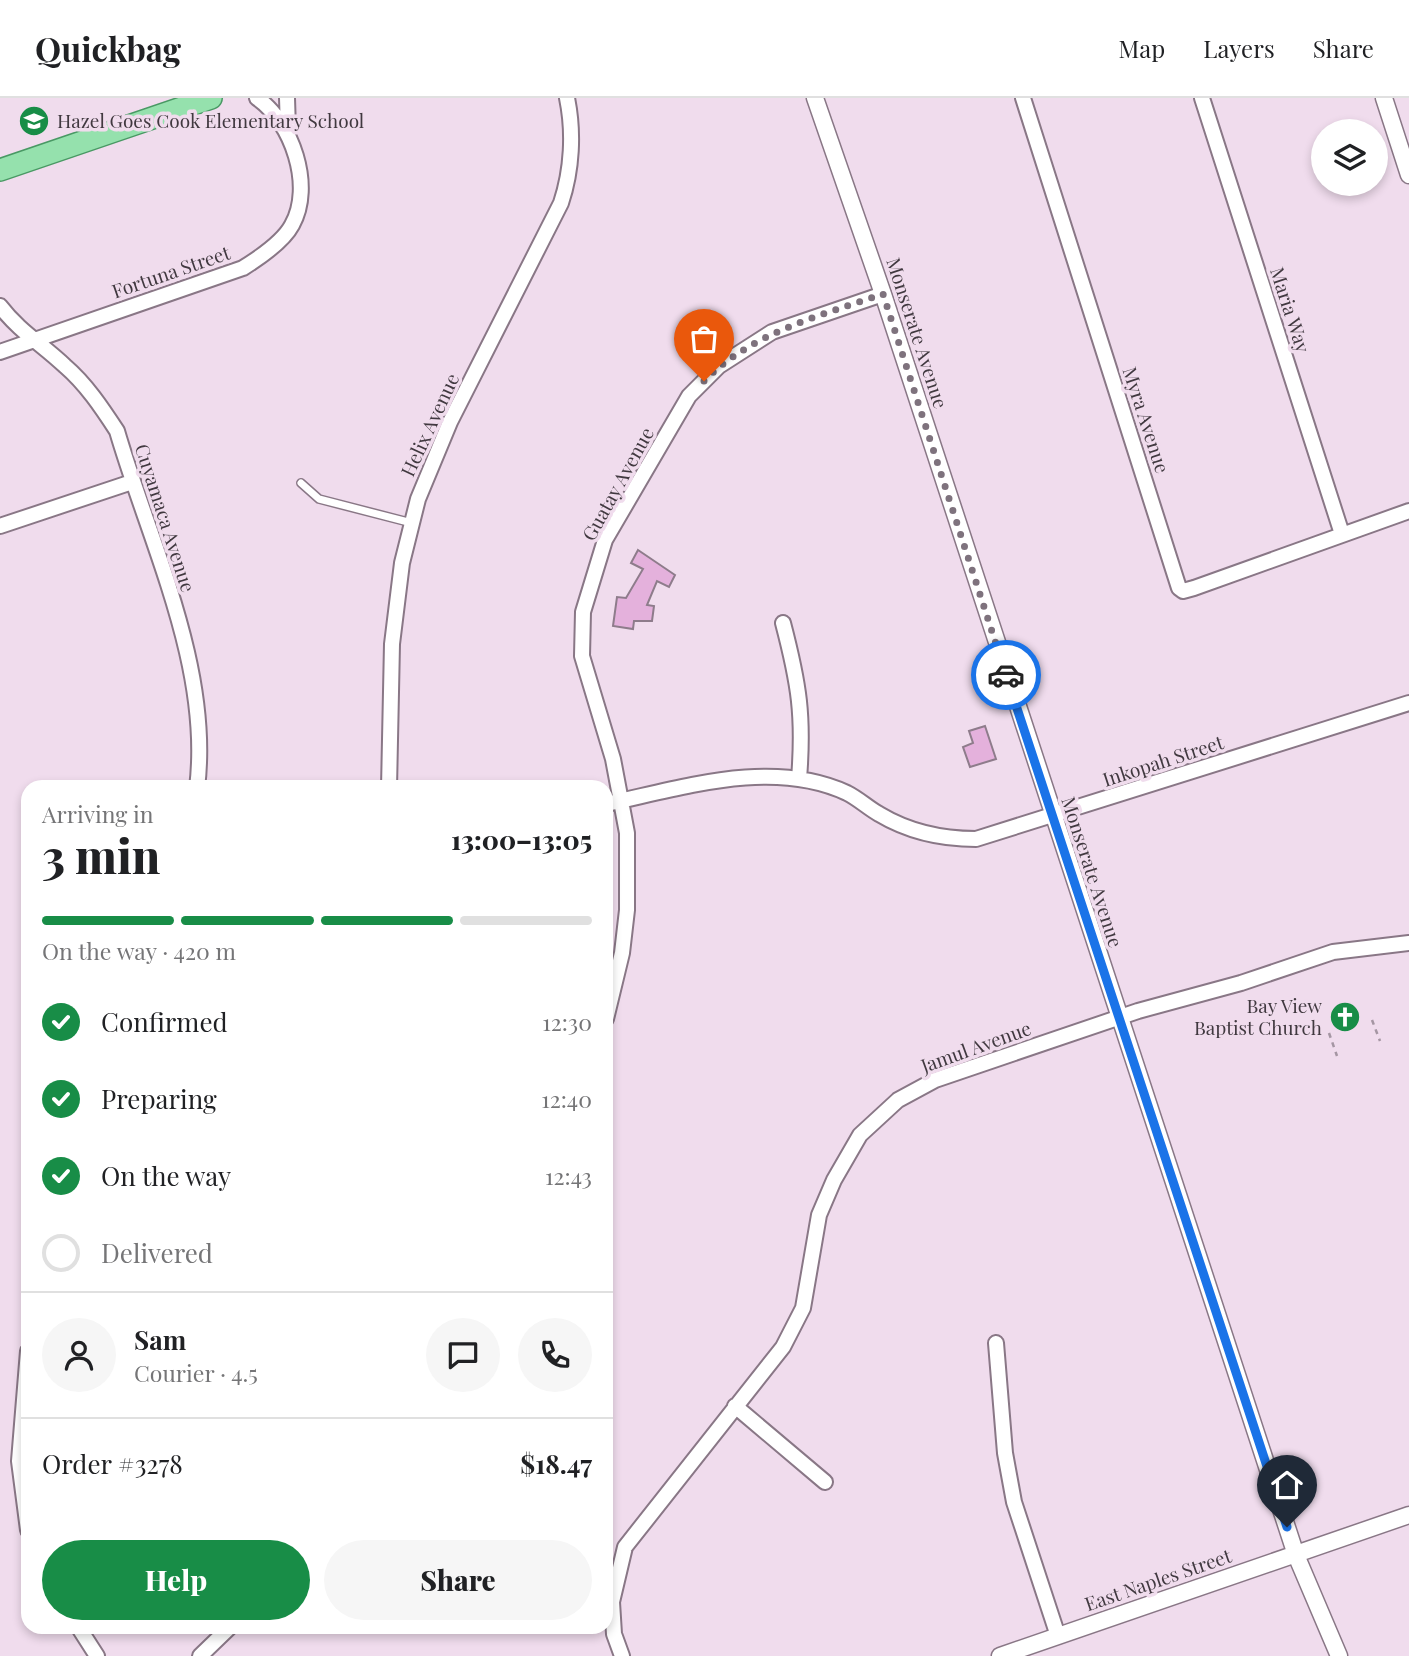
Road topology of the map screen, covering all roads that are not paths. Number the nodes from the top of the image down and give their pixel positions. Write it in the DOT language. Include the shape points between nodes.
graph roads {
  1 [pos="211,98"];
  2 [pos="257,98"];
  3 [pos="287,98"];
  4 [pos="567,98"];
  5 [pos="815,98"];
  6 [pos="1023,98"];
  7 [pos="1202,98"];
  8 [pos="1384,98"];
  9 [pos="288,134"];
  10 [pos="0,170"];
  11 [pos="1409,175"];
  12 [pos="883,294"];
  13 [pos="0,306"];
  14 [pos="32,341"];
  15 [pos="0,352"];
  16 [pos="132,482"];
  17 [pos="301,483"];
  18 [pos="1409,511"];
  19 [pos="412,523"];
  20 [pos="0,526"];
  21 [pos="1342,534"];
  22 [pos="783,623"];
  23 [pos="1409,704"];
  24 [pos="799,779"];
  25 [pos="197,780"];
  26 [pos="389,780"];
  27 [pos="622,800"];
  28 [pos="613,802"];
  29 [pos="1052,816"];
  30 [pos="1409,943"];
  31 [pos="613,990"];
  32 [pos="1118,1018"];
  33 [pos="996,1343"];
  34 [pos="735,1406"];
  35 [pos="21,1437"];
  36 [pos="21,1476"];
  37 [pos="825,1482"];
  38 [pos="1409,1515"];
  39 [pos="1296,1555"];
  40 [pos="613,1598"];
  41 [pos="613,1618"];
  42 [pos="83,1634"];
  43 [pos="223,1634"];
  44 [pos="1058,1636"];
  45 [pos="97,1656"];
  46 [pos="200,1656"];
  47 [pos="622,1656"];
  48 [pos="1000,1656"];
  49 [pos="1339,1656"];
  1 -- 10 [label="main road"];
  2 -- 9 [label="street, Fortuna Street" via="278,116"];
  3 -- 9 [label="street, Fortuna Street"];
  4 -- 19 [label="street, Helix Avenue" via="572,143 561,203 450,422"];
  5 -- 12 [label="street, Monserate Avenue"];
  6 -- 21 [label="street, Myra Avenue" via="1179,588 1194,589"];
  7 -- 21 [label="street, Maria Way"];
  8 -- 11 [label="street"];
  9 -- 14 [label="street, Fortuna Street" via="300,174 292,225 260,257 243,268"];
  12 -- 27 [label="street, Guatay Avenue" via="772,332 719,366 689,396 605,540 583,612 582,656"];
  12 -- 29 [label="street, Monserate Avenue"];
  13 -- 14 [label="street, Cuyamaca Avenue"];
  14 -- 15 [label="street, Fortuna Street"];
  14 -- 16 [label="street, Cuyamaca Avenue" via="65,366 96,400 117,431"];
  16 -- 20 [label="street"];
  16 -- 25 [label="street, Cuyamaca Avenue" via="187,649 196,698"];
  17 -- 19 [label="lane" via="319,499"];
  18 -- 21 [label="street"];
  19 -- 26 [label="street, Helix Avenue" via="392,644"];
  22 -- 24 [label="street" via="799,681"];
  23 -- 29 [label="street, Inkopah Street"];
  24 -- 27 [label="street, Inkopah Street" via="740,778"];
  24 -- 29 [label="street, Inkopah Street" via="847,793 893,822 942,837 976,839"];
  27 -- 28 [label="street, Inkopah Street"];
  27 -- 31 [label="street, Guatay Avenue" via="628,910"];
  29 -- 32 [label="street, Monserate Avenue"];
  30 -- 32 [label="street, Jamul Avenue" via="1333,952"];
  32 -- 34 [label="street, Jamul Avenue" via="935,1080 898,1100 860,1135 819,1215 803,1308 783,1347"];
  32 -- 39 [label="street, Monserate Avenue"];
  33 -- 44 [label="street" via="1014,1502"];
  34 -- 37 [label="street"];
  34 -- 40 [label="street, Jamul Avenue" via="625,1547"];
  35 -- 36 [label="street"];
  38 -- 39 [label="street, East Naples Street"];
  39 -- 44 [label="street, East Naples Street"];
  39 -- 49 [label="street, Monserate Avenue"];
  41 -- 47 [label="street, Jamul Avenue"];
  42 -- 45 [label="street"];
  43 -- 46 [label="street"];
  44 -- 48 [label="street, East Naples Street"];
}
